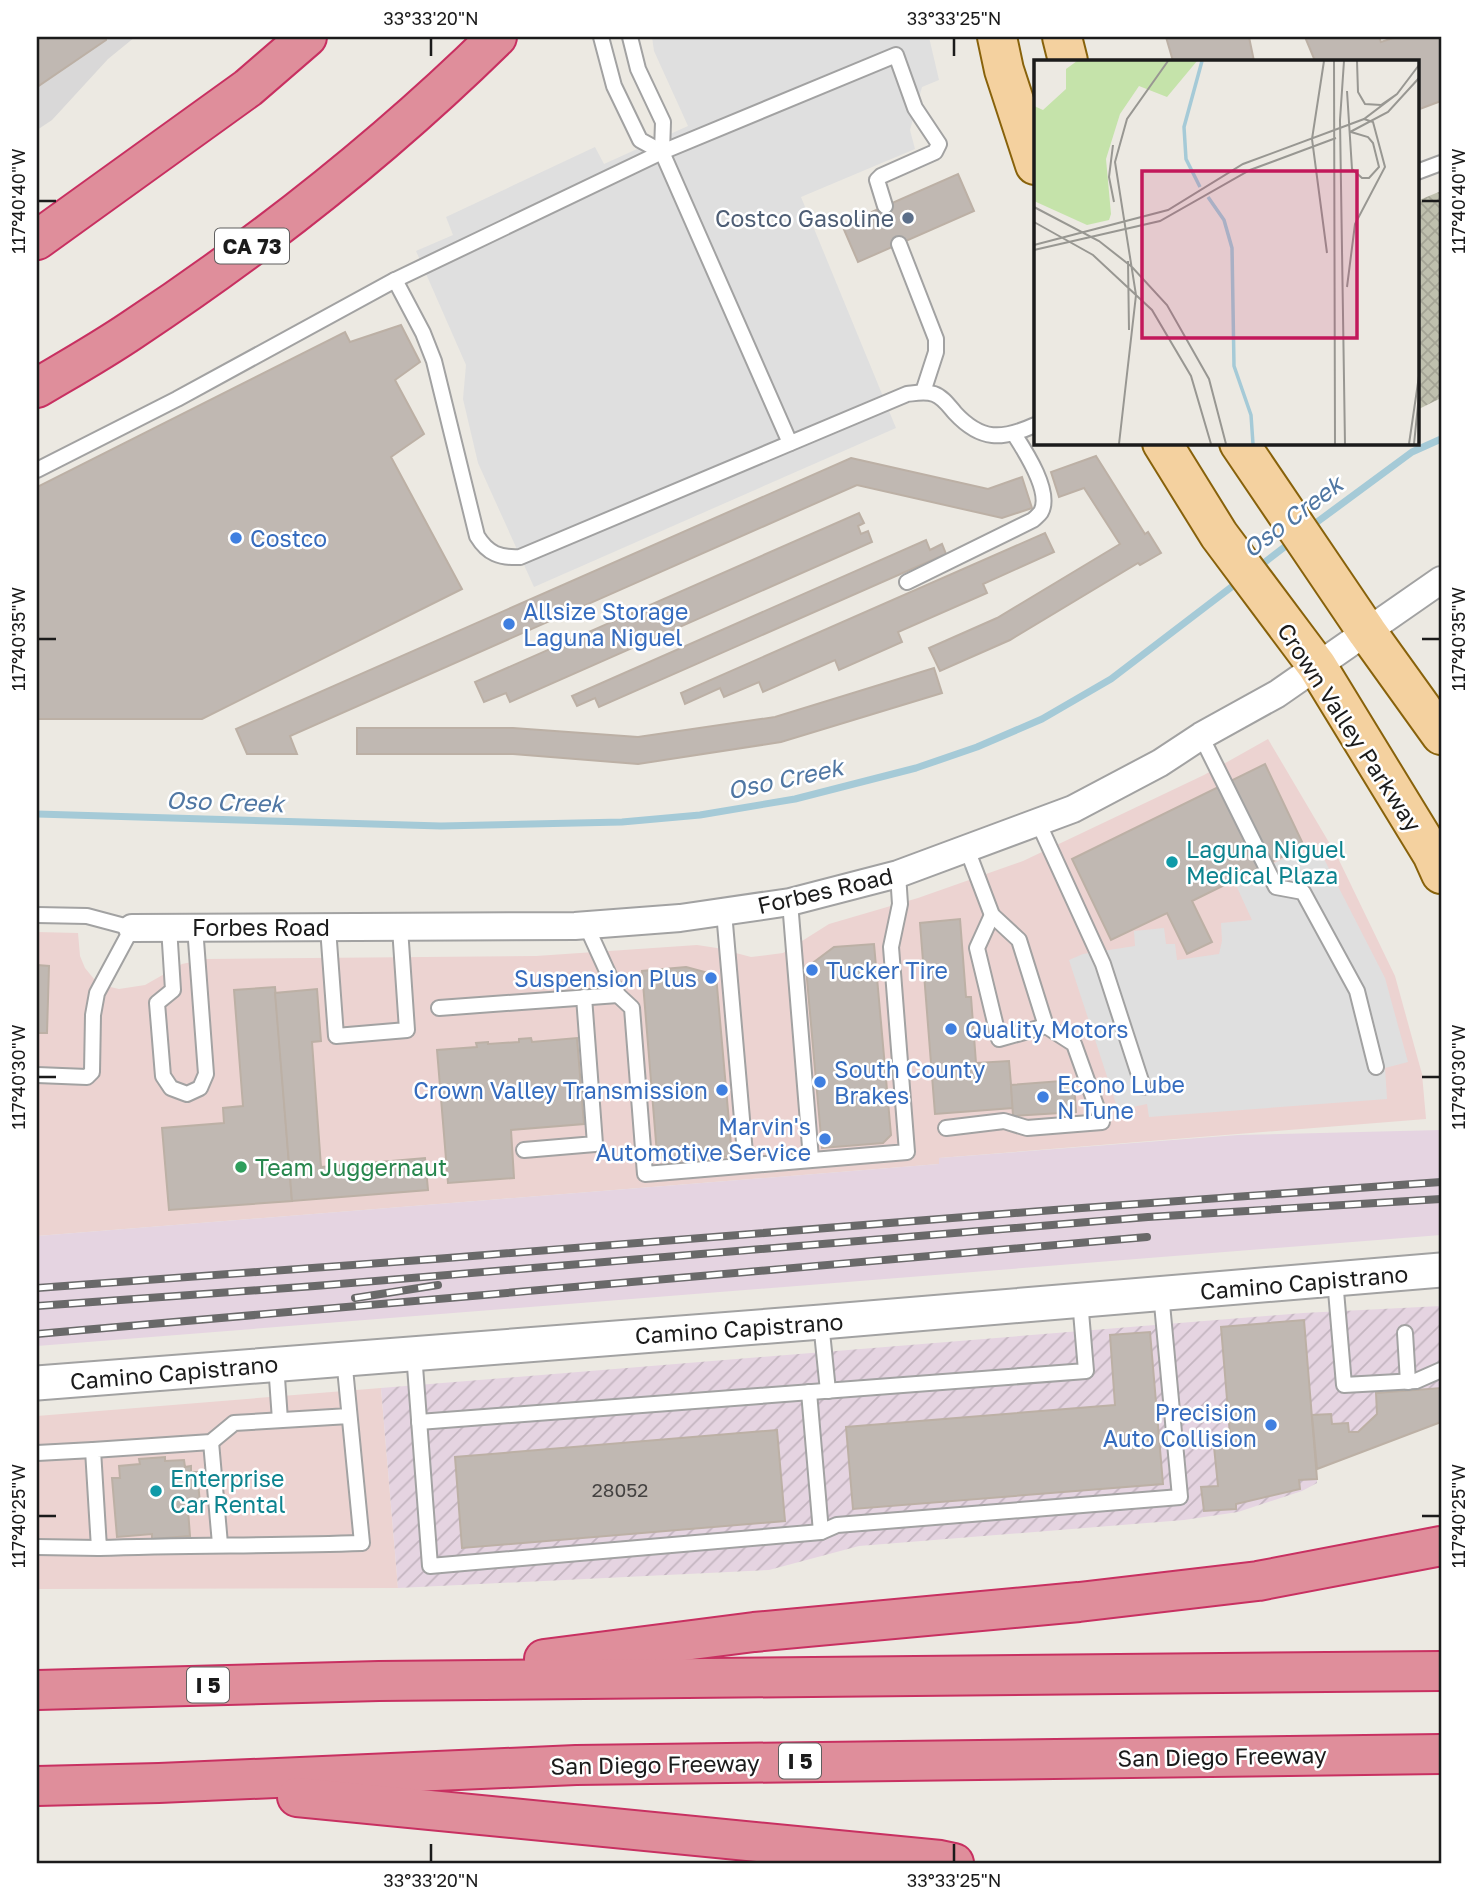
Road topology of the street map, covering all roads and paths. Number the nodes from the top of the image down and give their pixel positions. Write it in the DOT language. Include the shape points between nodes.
graph roads {
  1 [pos="307,37"];
  2 [pos="497,37"];
  3 [pos="601,37"];
  4 [pos="630,37"];
  5 [pos="997,37"];
  6 [pos="1062,37"];
  7 [pos="1068,60"];
  8 [pos="662,152"];
  9 [pos="1034,162"];
  10 [pos="1441,163"];
  11 [pos="1418,172"];
  12 [pos="885,206"];
  13 [pos="37,240"];
  14 [pos="899,244"];
  15 [pos="395,280"];
  16 [pos="37,388"];
  17 [pos="923,392"];
  18 [pos="1034,425"];
  19 [pos="1014,434"];
  20 [pos="790,443"];
  21 [pos="1163,444"];
  22 [pos="1240,444"];
  23 [pos="37,470"];
  24 [pos="1441,580"];
  25 [pos="906,582"];
  26 [pos="1367,632"];
  27 [pos="1317,666"];
  28 [pos="1441,735"];
  29 [pos="1201,736"];
  30 [pos="1038,822"];
  31 [pos="967,849"];
  32 [pos="898,874"];
  33 [pos="1441,874"];
  34 [pos="790,902"];
  35 [pos="724,912"];
  36 [pos="37,915"];
  37 [pos="992,915"];
  38 [pos="586,925"];
  39 [pos="182,927"];
  40 [pos="132,928"];
  41 [pos="328,928"];
  42 [pos="400,928"];
  43 [pos="618,995"];
  44 [pos="584,998"];
  45 [pos="439,1009"];
  46 [pos="1046,1026"];
  47 [pos="1376,1067"];
  48 [pos="37,1075"];
  49 [pos="1143,1087"];
  50 [pos="946,1128"];
  51 [pos="524,1150"];
  52 [pos="811,1159"];
  53 [pos="746,1165"];
  54 [pos="1441,1270"];
  55 [pos="1335,1279"];
  56 [pos="1161,1293"];
  57 [pos="1080,1300"];
  58 [pos="821,1322"];
  59 [pos="1405,1333"];
  60 [pos="414,1353"];
  61 [pos="344,1358"];
  62 [pos="276,1364"];
  63 [pos="1441,1370"];
  64 [pos="1408,1382"];
  65 [pos="37,1383"];
  66 [pos="828,1391"];
  67 [pos="809,1392"];
  68 [pos="349,1416"];
  69 [pos="280,1420"];
  70 [pos="419,1422"];
  71 [pos="211,1442"];
  72 [pos="93,1450"];
  73 [pos="37,1453"];
  74 [pos="821,1532"];
  75 [pos="220,1544"];
  76 [pos="1441,1546"];
  77 [pos="37,1547"];
  78 [pos="99,1548"];
  79 [pos="1441,1671"];
  80 [pos="379,1681"];
  81 [pos="37,1690"];
  82 [pos="1441,1754"];
  83 [pos="159,1783"];
  84 [pos="37,1786"];
  85 [pos="954,1863"];
  1 -- 13 [label="highway" via="247,88"];
  2 -- 16 [label="highway, CA 73" via="451,82 287,221 131,331"];
  3 -- 8 [label="lane" via="614,86 640,139"];
  4 -- 8 [label="lane" via="638,68 663,122"];
  5 -- 9 [label="main road"];
  6 -- 7 [label="main road"];
  8 -- 12 [label="lane" via="896,55 915,108 937,138 938,148 880,176 877,180"];
  8 -- 15 [label="lane"];
  8 -- 20 [label="lane"];
  10 -- 11 [label="lane"];
  14 -- 17 [label="lane" via="936,339"];
  15 -- 20 [label="lane" via="434,361 478,536 484,548 495,554 520,557"];
  15 -- 23 [label="lane"];
  17 -- 19 [label="lane" via="937,395 977,432"];
  17 -- 20 [label="lane" via="906,394"];
  18 -- 19 [label="lane"];
  19 -- 25 [label="lane" via="1037,475 1044,497 1041,511 1033,520"];
  21 -- 27 [label="main road, Crown Valley Parkway" via="1219,535"];
  22 -- 26 [label="main road"];
  24 -- 26 [label="street, Forbes Road"];
  26 -- 27 [label="street, Forbes Road"];
  26 -- 28 [label="main road"];
  27 -- 29 [label="street, Forbes Road"];
  27 -- 33 [label="main road, Crown Valley Parkway"];
  29 -- 30 [label="street, Forbes Road" via="1073,809"];
  29 -- 47 [label="lane" via="1276,887 1303,892 1357,991"];
  30 -- 31 [label="street, Forbes Road"];
  30 -- 49 [label="lane" via="1103,964"];
  31 -- 32 [label="street, Forbes Road"];
  31 -- 37 [label="lane"];
  32 -- 34 [label="street, Forbes Road"];
  32 -- 52 [label="lane" via="900,904 891,947 907,1152"];
  34 -- 35 [label="street, Forbes Road"];
  34 -- 52 [label="lane"];
  35 -- 38 [label="street, Forbes Road"];
  35 -- 53 [label="lane"];
  36 -- 40 [label="lane" via="87,916"];
  37 -- 46 [label="lane" via="1019,940"];
  37 -- 46 [label="lane" via="977,948 999,1039"];
  38 -- 42 [label="street, Forbes Road"];
  38 -- 43 [label="lane"];
  39 -- 39 [label="lane" via="173,990 157,1003 163,1076 171,1088 187,1094 200,1088 206,1074"];
  39 -- 40 [label="street, Forbes Road"];
  39 -- 41 [label="street, Forbes Road"];
  40 -- 48 [label="lane" via="97,993 92,1072 87,1077"];
  41 -- 42 [label="street, Forbes Road"];
  41 -- 42 [label="lane" via="336,1036 407,1030"];
  43 -- 44 [label="lane"];
  43 -- 53 [label="lane" via="632,1008 645,1174"];
  44 -- 45 [label="lane"];
  44 -- 51 [label="lane" via="596,1144"];
  46 -- 50 [label="lane" via="1074,1044 1102,1122 1027,1128 1004,1121"];
  52 -- 53 [label="lane"];
  54 -- 55 [label="street, Camino Capistrano"];
  55 -- 56 [label="street, Camino Capistrano"];
  55 -- 64 [label="lane" via="1344,1385"];
  56 -- 57 [label="street, Camino Capistrano"];
  56 -- 74 [label="lane" via="1180,1497 837,1525"];
  57 -- 58 [label="street, Camino Capistrano"];
  57 -- 66 [label="lane" via="1086,1371"];
  58 -- 60 [label="street, Camino Capistrano"];
  58 -- 66 [label="lane"];
  59 -- 64 [label="lane"];
  60 -- 61 [label="street, Camino Capistrano"];
  60 -- 70 [label="lane"];
  61 -- 62 [label="street, Camino Capistrano"];
  61 -- 68 [label="lane"];
  62 -- 65 [label="street, Camino Capistrano"];
  62 -- 69 [label="lane"];
  63 -- 64 [label="lane"];
  66 -- 67 [label="lane"];
  67 -- 70 [label="lane"];
  67 -- 74 [label="lane"];
  68 -- 69 [label="lane"];
  68 -- 75 [label="lane" via="362,1542"];
  69 -- 71 [label="lane" via="234,1423"];
  70 -- 74 [label="lane" via="430,1566"];
  71 -- 72 [label="lane"];
  71 -- 75 [label="lane"];
  72 -- 73 [label="lane"];
  72 -- 78 [label="lane"];
  75 -- 78 [label="lane"];
  76 -- 80 [label="highway" via="1258,1581 754,1632"];
  77 -- 78 [label="lane"];
  79 -- 80 [label="highway, I 5"];
  80 -- 81 [label="highway, I 5"];
  82 -- 83 [label="highway, San Diego Freeway / I 5" via="576,1765"];
  83 -- 84 [label="highway, San Diego Freeway / I 5"];
  83 -- 85 [label="highway"];
}
